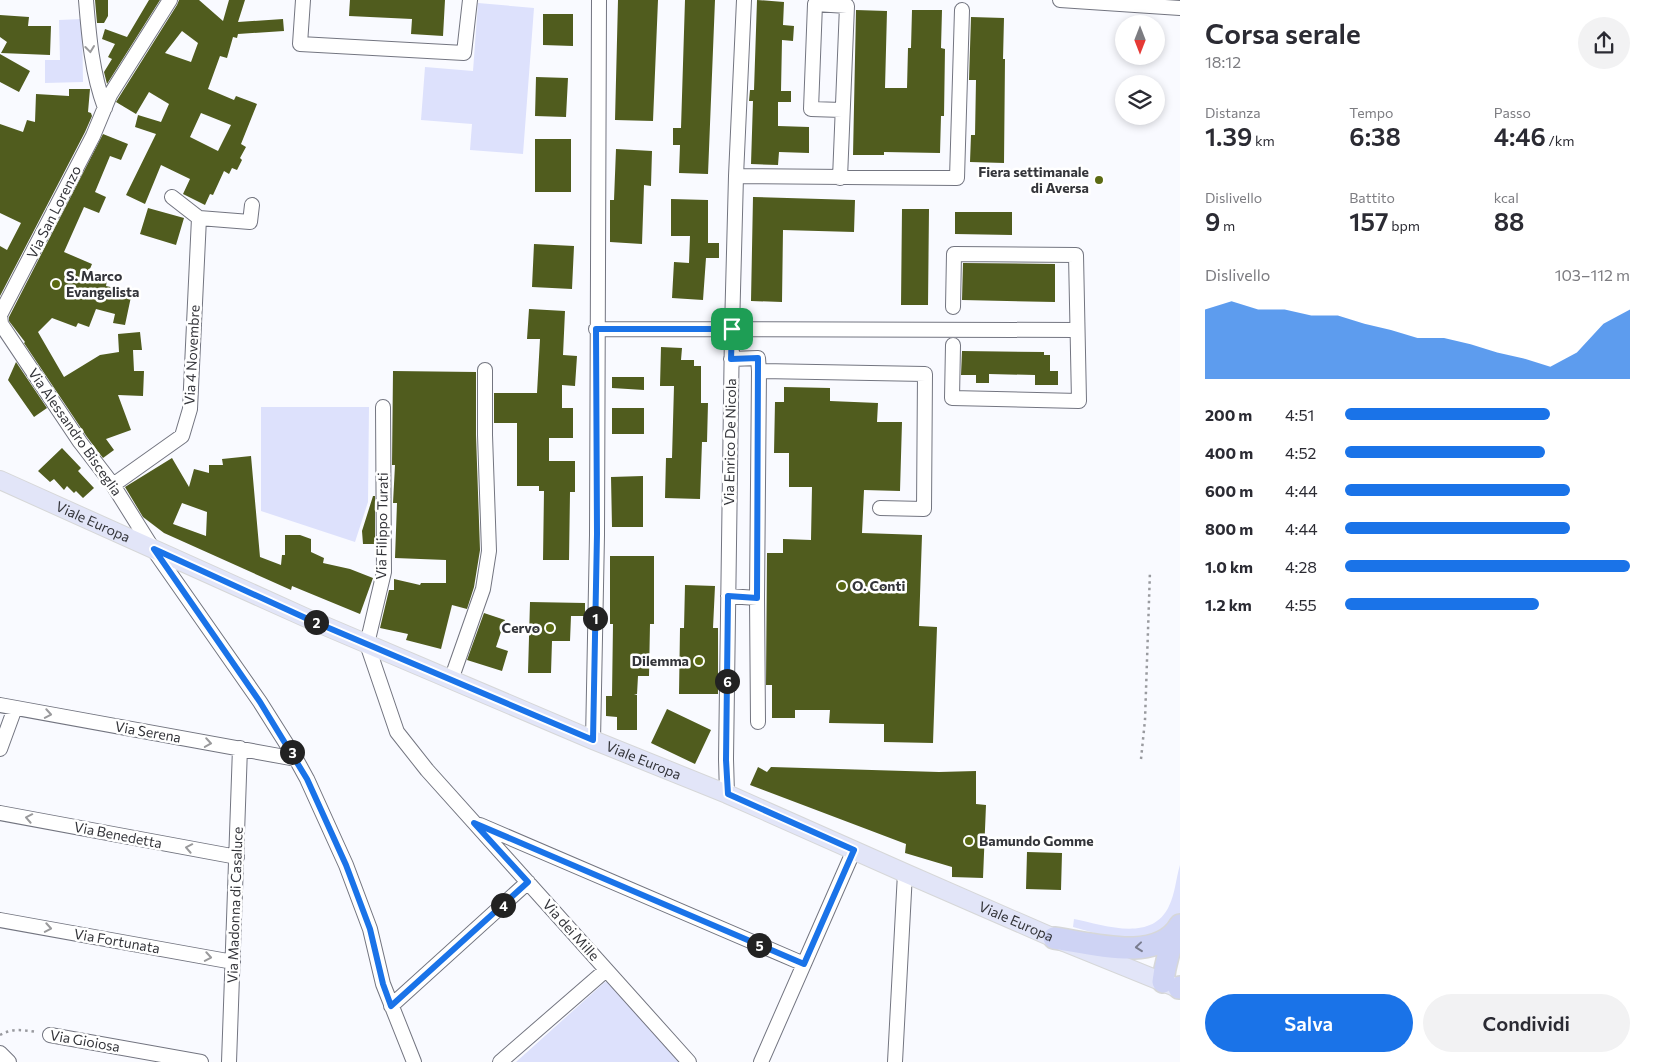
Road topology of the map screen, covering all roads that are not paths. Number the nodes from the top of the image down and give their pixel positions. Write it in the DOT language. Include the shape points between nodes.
graph roads {
  1 [pos="86,0"];
  2 [pos="170,0"];
  3 [pos="303,0"];
  4 [pos="470,0"];
  5 [pos="599,0"];
  6 [pos="744,0"];
  7 [pos="1060,0"];
  8 [pos="1180,8"];
  9 [pos="962,10"];
  10 [pos="105,108"];
  11 [pos="842,110"];
  12 [pos="736,176"];
  13 [pos="840,178"];
  14 [pos="172,196"];
  15 [pos="252,205"];
  16 [pos="199,218"];
  17 [pos="953,307"];
  18 [pos="0,314"];
  19 [pos="596,329"];
  20 [pos="732,329"];
  21 [pos="1077,330"];
  22 [pos="953,345"];
  23 [pos="731,359"];
  24 [pos="486,370"];
  25 [pos="759,371"];
  26 [pos="383,407"];
  27 [pos="0,480"];
  28 [pos="113,485"];
  29 [pos="880,508"];
  30 [pos="154,549"];
  31 [pos="728,596"];
  32 [pos="757,598"];
  33 [pos="367,644"];
  34 [pos="451,680"];
  35 [pos="0,705"];
  36 [pos="15,708"];
  37 [pos="758,722"];
  38 [pos="593,740"];
  39 [pos="240,748"];
  40 [pos="0,749"];
  41 [pos="296,759"];
  42 [pos="728,794"];
  43 [pos="0,813"];
  44 [pos="474,823"];
  45 [pos="854,850"];
  46 [pos="237,857"];
  47 [pos="905,874"];
  48 [pos="528,882"];
  49 [pos="0,920"];
  50 [pos="1179,927"];
  51 [pos="1054,938"];
  52 [pos="233,962"];
  53 [pos="804,964"];
  54 [pos="606,970"];
  55 [pos="1176,986"];
  56 [pos="391,1006"];
  57 [pos="50,1035"];
  58 [pos="0,1053"];
  59 [pos="9,1062"];
  60 [pos="201,1062"];
  61 [pos="229,1062"];
  62 [pos="414,1062"];
  63 [pos="500,1062"];
  64 [pos="689,1062"];
  65 [pos="761,1062"];
  66 [pos="895,1062"];
  1 -- 10 [label="street, one-way" via="94,72"];
  2 -- 10 [label="street, Via San Lorenzo"];
  3 -- 4 [label="street" via="300,44 464,53"];
  5 -- 19 [label="street"];
  6 -- 12 [label="street, Via Enrico De Nicola"];
  7 -- 8 [label="street"];
  9 -- 13 [label="street" via="957,178"];
  10 -- 18 [label="street, Via San Lorenzo"];
  11 -- 11 [label="street" via="847,6 815,4 811,109"];
  11 -- 13 [label="street"];
  12 -- 13 [label="street"];
  12 -- 20 [label="street, Via Enrico De Nicola"];
  14 -- 16 [label="street"];
  15 -- 16 [label="street" via="250,222"];
  16 -- 28 [label="street, Via 4 Novembre" via="190,408 182,436"];
  17 -- 21 [label="street" via="954,254 1076,255"];
  18 -- 28 [label="street, Via Alessandro Bisceglia" via="1,324 80,442"];
  19 -- 20 [label="street"];
  19 -- 38 [label="street"];
  20 -- 21 [label="street"];
  20 -- 23 [label="street, Via Enrico De Nicola"];
  21 -- 22 [label="street" via="1079,401 952,398"];
  23 -- 25 [label="street" via="758,358"];
  23 -- 31 [label="street, Via Enrico De Nicola"];
  24 -- 34 [label="street" via="489,551 484,589"];
  25 -- 29 [label="street" via="924,374 924,509"];
  25 -- 32 [label="street"];
  26 -- 33 [label="street, Via Filippo Turati" via="384,572"];
  27 -- 30 [label="main road, Viale Europa"];
  28 -- 30 [label="street, Via Alessandro Bisceglia"];
  30 -- 33 [label="main road, Viale Europa"];
  30 -- 41 [label="street, Via Alessandro Bisceglia"];
  31 -- 32 [label="street"];
  31 -- 42 [label="street, Via Enrico De Nicola"];
  32 -- 37 [label="street"];
  33 -- 34 [label="main road, Viale Europa"];
  33 -- 44 [label="street, Via dei Mille" via="397,732"];
  34 -- 38 [label="main road, Viale Europa"];
  35 -- 36 [label="street, Via Serena"];
  36 -- 39 [label="street, Via Serena, one-way"];
  36 -- 40 [label="street"];
  38 -- 42 [label="main road, Viale Europa"];
  39 -- 41 [label="street, Via Serena"];
  39 -- 46 [label="street, Via Madonna di Casaluce"];
  41 -- 56 [label="street, Via Alessandro Bisceglia" via="346,865 370,929"];
  42 -- 45 [label="main road, Viale Europa"];
  46 -- 43 [label="street, Via Benedetta, one-way"];
  44 -- 48 [label="street, Via dei Mille"];
  44 -- 53 [label="street"];
  45 -- 47 [label="main road, Viale Europa"];
  45 -- 53 [label="street"];
  46 -- 52 [label="street, Via Madonna di Casaluce"];
  47 -- 51 [label="main road, Viale Europa"];
  47 -- 66 [label="street"];
  48 -- 54 [label="street, Via dei Mille"];
  48 -- 56 [label="street"];
  49 -- 52 [label="street, Via Fortunata, one-way"];
  50 -- 51 [label="highway, one-way" via="1164,942 1140,949"];
  50 -- 55 [label="highway" via="1169,951"];
  51 -- 55 [label="main road, Viale Europa"];
  52 -- 61 [label="street, Via Madonna di Casaluce"];
  53 -- 65 [label="street"];
  54 -- 63 [label="street"];
  54 -- 64 [label="street, Via dei Mille"];
  56 -- 62 [label="street, Via Alessandro Bisceglia"];
  57 -- 60 [label="street, Via Gioiosa"];
  58 -- 59 [label="street"];
}
